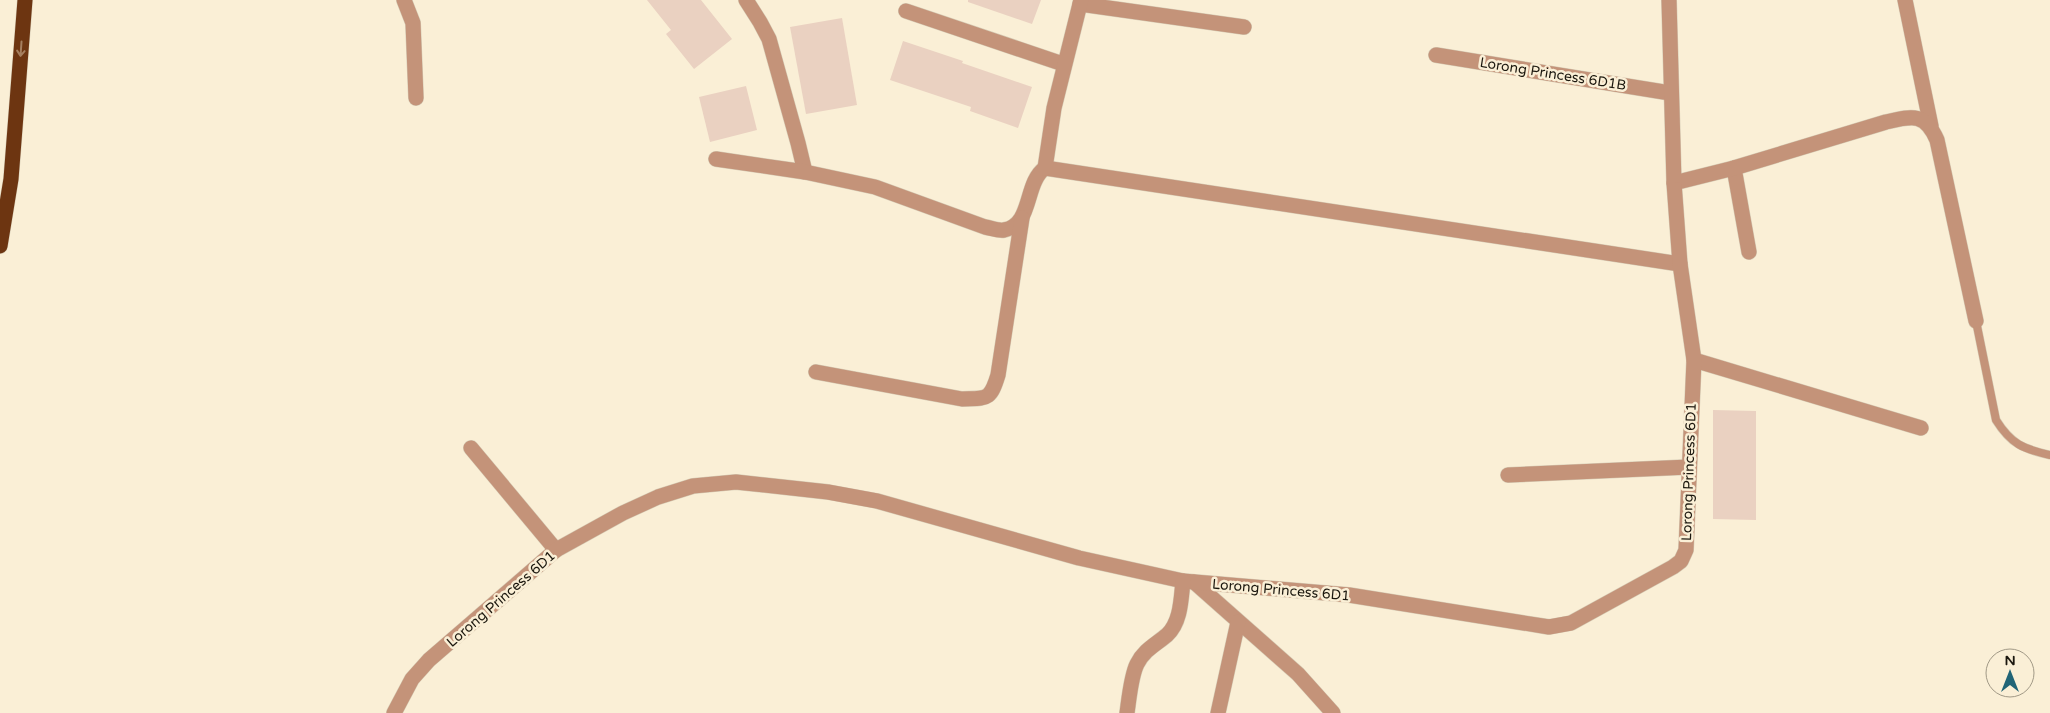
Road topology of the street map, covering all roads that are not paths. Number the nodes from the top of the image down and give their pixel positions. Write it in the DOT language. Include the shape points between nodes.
graph roads {
  1 [pos="25,0"];
  2 [pos="404,0"];
  3 [pos="746,0"];
  4 [pos="1669,0"];
  5 [pos="1905,0"];
  6 [pos="1081,2"];
  7 [pos="906,11"];
  8 [pos="1244,27"];
  9 [pos="1436,55"];
  10 [pos="1064,64"];
  11 [pos="1670,93"];
  12 [pos="416,98"];
  13 [pos="1931,126"];
  14 [pos="716,158"];
  15 [pos="1045,168"];
  16 [pos="1734,168"];
  17 [pos="805,172"];
  18 [pos="1674,183"];
  19 [pos="1022,218"];
  20 [pos="0,246"];
  21 [pos="1749,252"];
  22 [pos="1680,264"];
  23 [pos="1976,321"];
  24 [pos="1694,360"];
  25 [pos="816,372"];
  26 [pos="1921,428"];
  27 [pos="471,448"];
  28 [pos="2050,455"];
  29 [pos="1689,467"];
  30 [pos="1508,476"];
  31 [pos="556,550"];
  32 [pos="1189,581"];
  33 [pos="1238,622"];
  34 [pos="394,713"];
  35 [pos="1127,713"];
  36 [pos="1218,713"];
  37 [pos="1333,713"];
  1 -- 20 [label="highway, one-way" via="11,179"];
  2 -- 12 [label="street" via="413,23"];
  3 -- 17 [label="street" via="769,39"];
  4 -- 11 [label="street, Lorong Princess 6D1"];
  5 -- 13 [label="street"];
  6 -- 8 [label="street"];
  6 -- 10 [label="street"];
  7 -- 10 [label="street"];
  9 -- 11 [label="street, Lorong Princess 6D1B"];
  10 -- 15 [label="street"];
  11 -- 18 [label="street, Lorong Princess 6D1"];
  13 -- 16 [label="street" via="1920,118 1906,118"];
  13 -- 23 [label="street" via="1937,140"];
  14 -- 17 [label="street"];
  15 -- 19 [label="street" via="1038,173"];
  15 -- 22 [label="street"];
  16 -- 18 [label="street"];
  16 -- 21 [label="street"];
  17 -- 19 [label="street" via="875,187 1002,231 1014,227"];
  18 -- 22 [label="street, Lorong Princess 6D1"];
  19 -- 25 [label="street" via="998,376 993,392 985,398 962,399"];
  22 -- 24 [label="street, Lorong Princess 6D1"];
  23 -- 28 [label="lane" via="1996,420 2014,442 2026,449"];
  24 -- 26 [label="street"];
  24 -- 29 [label="street, Lorong Princess 6D1"];
  27 -- 31 [label="street"];
  29 -- 30 [label="street"];
  29 -- 32 [label="street, Lorong Princess 6D1" via="1686,550 1681,561 1571,623 1560,626 1549,627 1349,595"];
  31 -- 32 [label="street, Lorong Princess 6D1" via="658,497 692,486 736,482 877,501 1079,558"];
  31 -- 34 [label="street, Lorong Princess 6D1" via="429,660 412,679"];
  32 -- 33 [label="street"];
  32 -- 35 [label="street" via="1175,624 1167,635 1143,654 1135,667"];
  33 -- 36 [label="street"];
  33 -- 37 [label="street" via="1298,674"];
}
